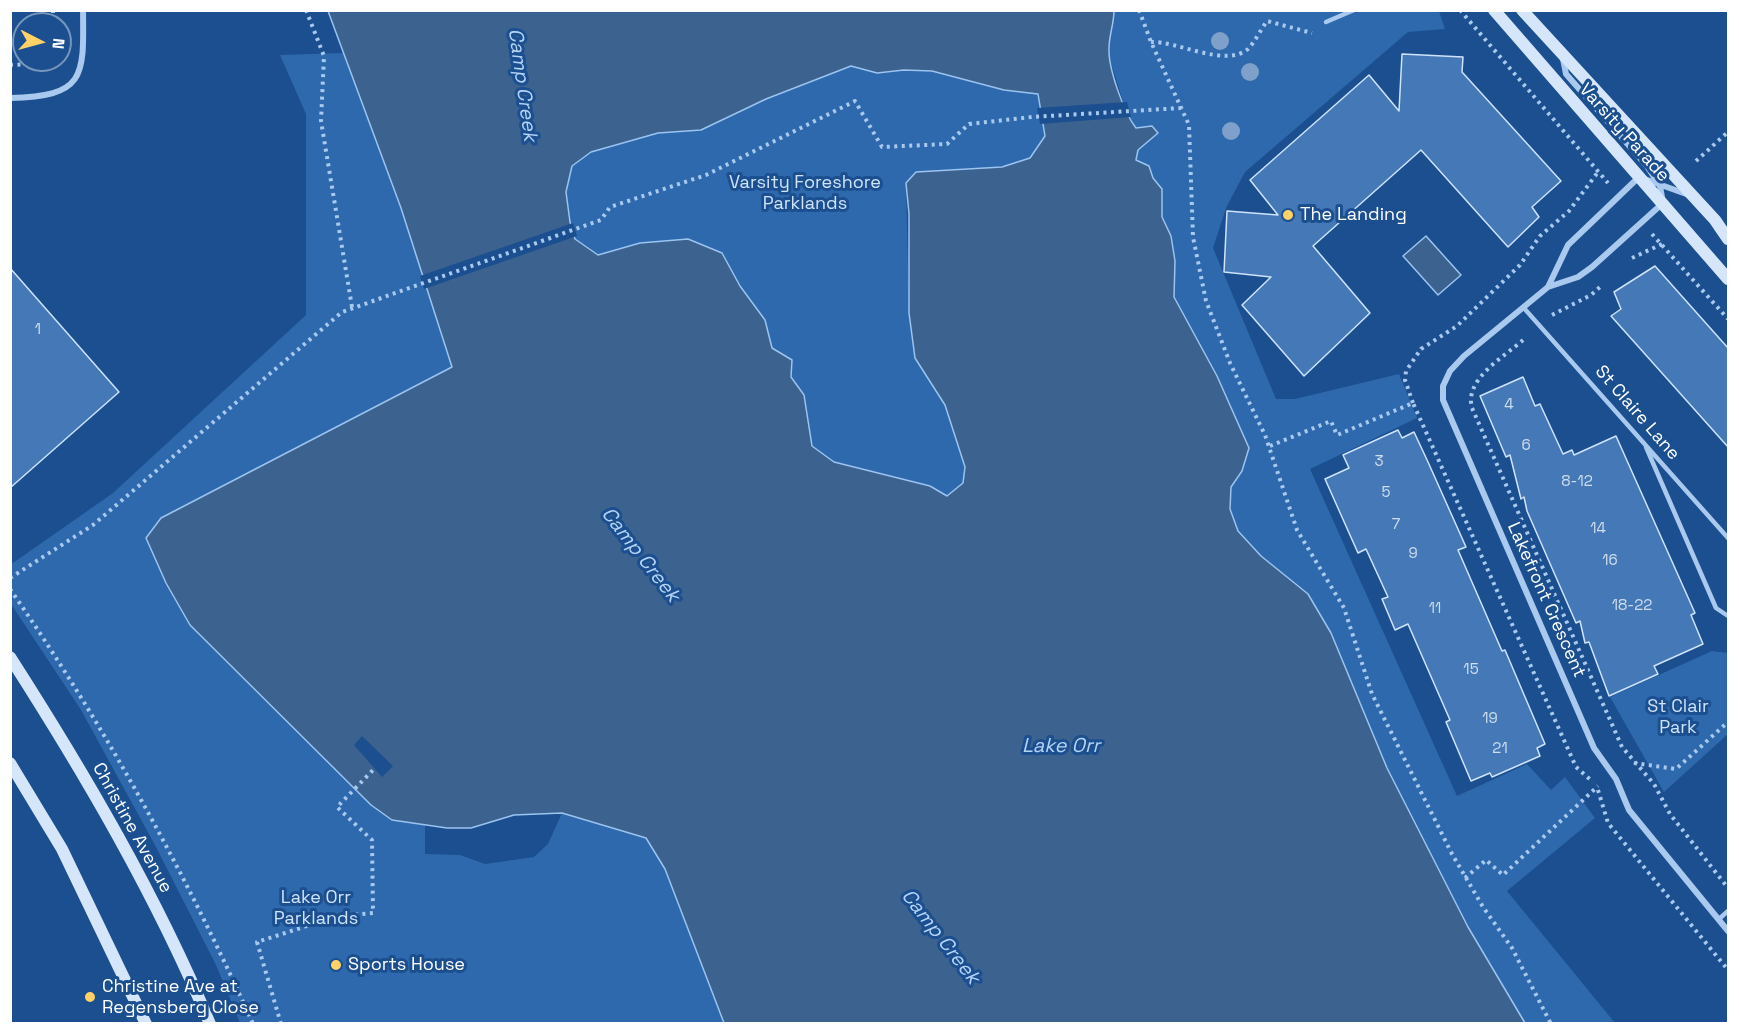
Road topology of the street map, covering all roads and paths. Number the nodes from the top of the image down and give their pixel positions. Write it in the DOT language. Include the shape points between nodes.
graph roads {
  1 [pos="83,10"];
  2 [pos="306,10"];
  3 [pos="1140,10"];
  4 [pos="1354,10"];
  5 [pos="1460,10"];
  6 [pos="1494,10"];
  7 [pos="1522,10"];
  8 [pos="1326,21"];
  9 [pos="1150,42"];
  10 [pos="1562,55"];
  11 [pos="10,98"];
  12 [pos="1181,108"];
  13 [pos="1728,132"];
  14 [pos="1696,161"];
  15 [pos="1598,172"];
  16 [pos="1640,177"];
  17 [pos="1660,186"];
  18 [pos="1619,196"];
  19 [pos="1690,196"];
  20 [pos="1663,203"];
  21 [pos="1642,223"];
  22 [pos="1728,239"];
  23 [pos="1728,279"];
  24 [pos="1548,287"];
  25 [pos="358,306"];
  26 [pos="1523,307"];
  27 [pos="1728,319"];
  28 [pos="1523,340"];
  29 [pos="1413,403"];
  30 [pos="1644,442"];
  31 [pos="1433,443"];
  32 [pos="1270,446"];
  33 [pos="1728,538"];
  34 [pos="10,578"];
  35 [pos="10,589"];
  36 [pos="1728,616"];
  37 [pos="10,657"];
  38 [pos="1728,722"];
  39 [pos="10,763"];
  40 [pos="1634,763"];
  41 [pos="375,768"];
  42 [pos="1598,786"];
  43 [pos="1465,879"];
  44 [pos="1728,888"];
  45 [pos="1728,911"];
  46 [pos="1719,920"];
  47 [pos="1728,931"];
  48 [pos="146,1023"];
  49 [pos="210,1023"];
  50 [pos="253,1023"];
  51 [pos="281,1023"];
  52 [pos="1551,1023"];
  1 -- 11 [label="street" via="84,54 71,86 56,94"];
  2 -- 25 [label="path" via="324,56 321,121 351,307"];
  3 -- 9 [label="path"];
  4 -- 8 [label="lane"];
  5 -- 15 [label="path"];
  6 -- 16 [label="main road, Varsity Parade"];
  7 -- 10 [label="main road, Varsity Parade"];
  8 -- 9 [label="path" via="1310,34 1267,21 1247,49 1226,57 1166,42"];
  9 -- 12 [label="path"];
  10 -- 17 [label="street" via="1566,74 1647,165"];
  10 -- 19 [label="main road, Varsity Parade"];
  12 -- 25 [label="path" via="969,124 947,144 882,147 855,101 706,175 610,207 601,220"];
  12 -- 32 [label="path" via="1189,125 1190,204 1201,281 1230,363"];
  13 -- 14 [label="path"];
  15 -- 18 [label="path"];
  15 -- 29 [label="path" via="1569,211 1540,236 1520,265 1457,326 1421,349 1406,371"];
  16 -- 17 [label="street"];
  16 -- 18 [label="street, Lakefront Crescent"];
  16 -- 20 [label="main road, Varsity Parade"];
  17 -- 19 [label="street"];
  17 -- 20 [label="street"];
  18 -- 24 [label="street, Lakefront Crescent" via="1568,245"];
  19 -- 22 [label="main road, Varsity Parade"];
  20 -- 21 [label="street, Lakefront Crescent"];
  20 -- 23 [label="main road, Varsity Parade"];
  21 -- 24 [label="street, Lakefront Crescent" via="1578,277"];
  21 -- 27 [label="path"];
  24 -- 26 [label="street, Lakefront Crescent"];
  25 -- 34 [label="path" via="342,312 93,525"];
  26 -- 30 [label="lane, St Claire Lane"];
  26 -- 46 [label="street, Lakefront Crescent" via="1450,371 1443,386 1447,411 1593,748 1617,779 1629,810"];
  28 -- 40 [label="path" via="1474,384 1470,399 1622,747"];
  29 -- 31 [label="path"];
  29 -- 32 [label="path" via="1337,435 1331,421"];
  30 -- 33 [label="lane, St Claire Lane"];
  30 -- 36 [label="lane" via="1716,608"];
  32 -- 43 [label="path" via="1297,530 1344,608 1372,694"];
  35 -- 50 [label="path" via="97,722 151,819"];
  37 -- 49 [label="main road, Christine Avenue" via="80,770 140,879"];
  38 -- 40 [label="path" via="1676,769"];
  39 -- 48 [label="main road" via="62,849"];
  40 -- 44 [label="path" via="1654,784 1670,814"];
  41 -- 51 [label="path" via="337,807 372,840 373,913 338,916 257,942"];
  42 -- 43 [label="path" via="1503,875 1486,860"];
  43 -- 52 [label="path" via="1512,948"];
  45 -- 46 [label="lane"];
  46 -- 47 [label="street, Lakefront Crescent"];
}
